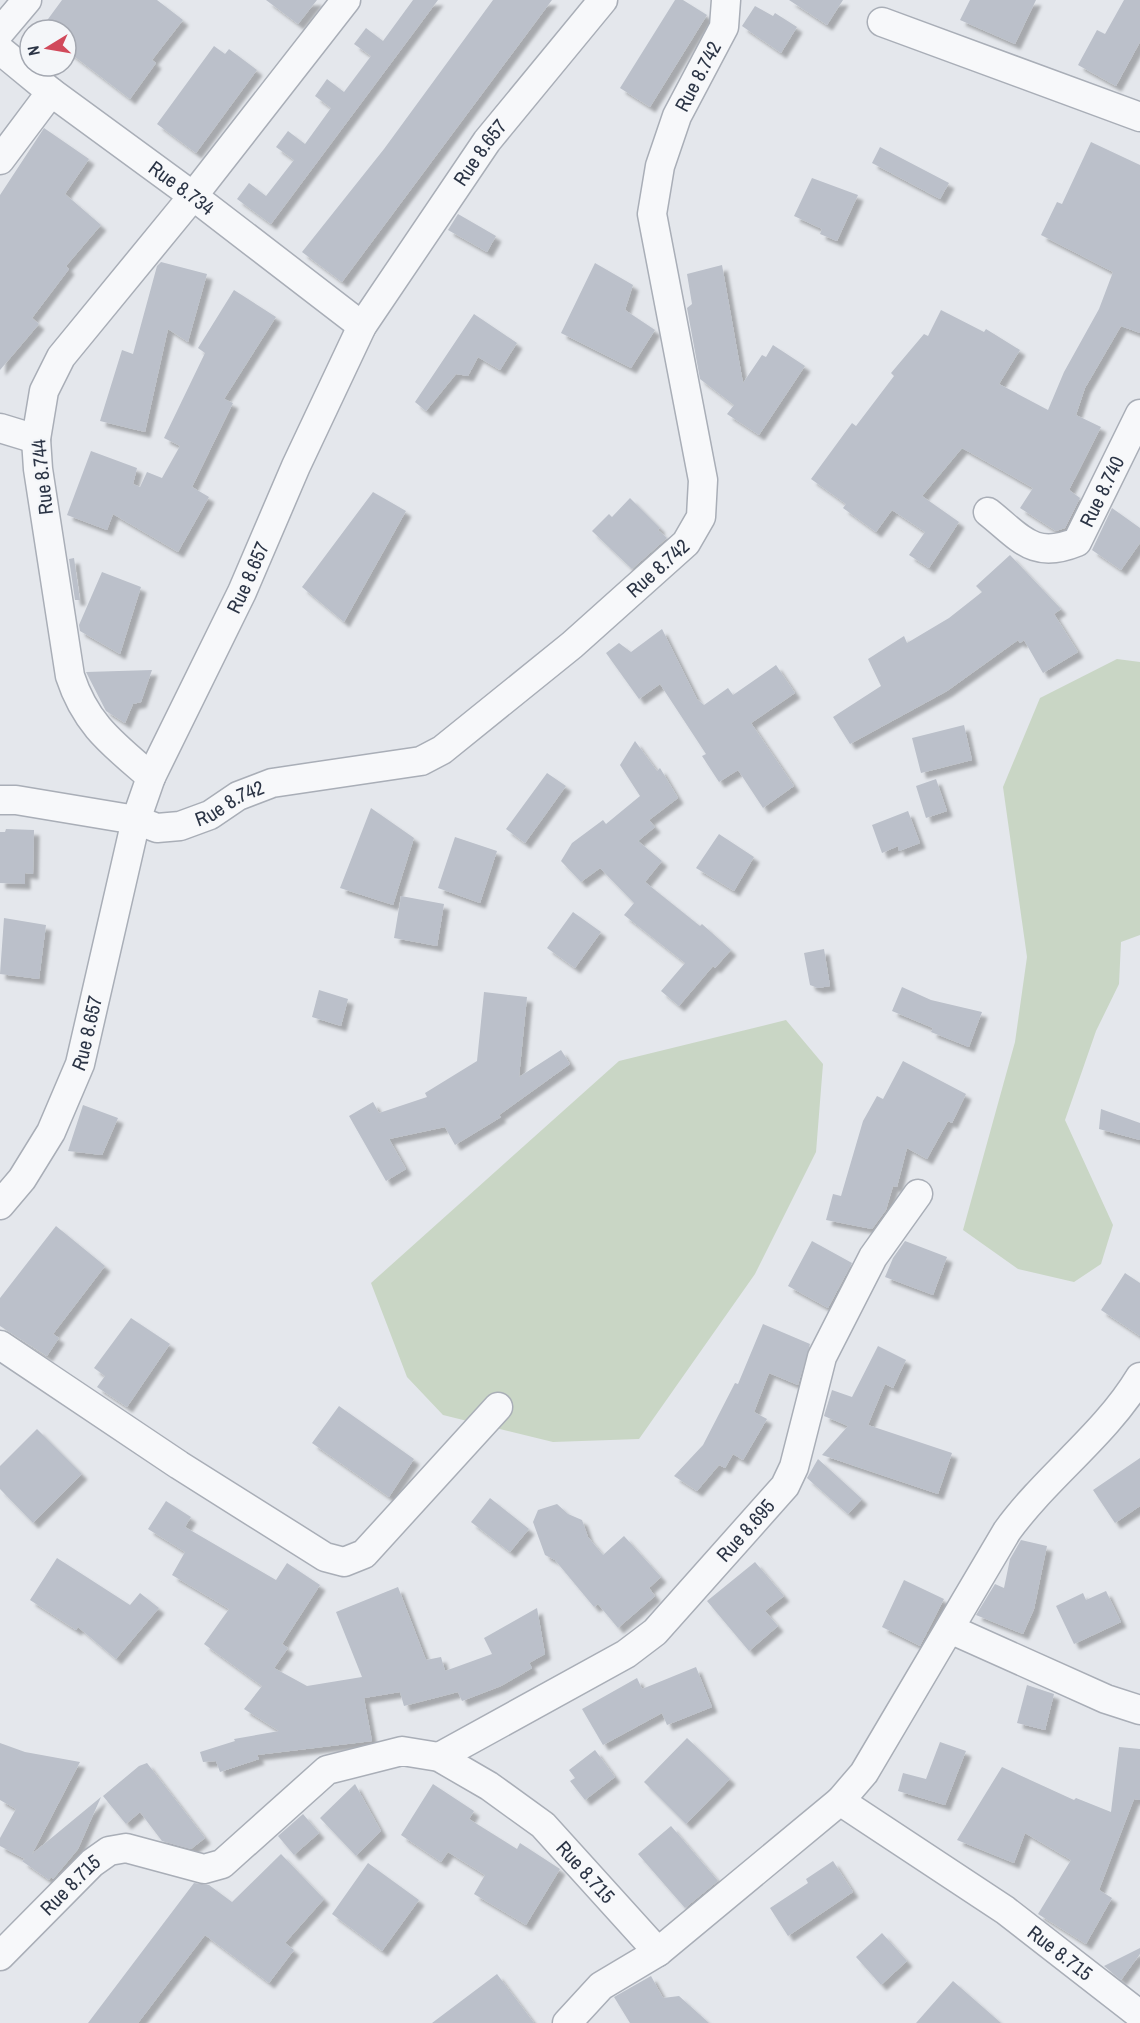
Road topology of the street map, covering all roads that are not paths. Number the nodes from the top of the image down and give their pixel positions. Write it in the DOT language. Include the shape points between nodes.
graph roads {
  1 [pos="27,0"];
  2 [pos="346,0"];
  3 [pos="603,0"];
  4 [pos="726,0"];
  5 [pos="882,22"];
  6 [pos="0,32"];
  7 [pos="0,50"];
  8 [pos="51,92"];
  9 [pos="1140,117"];
  10 [pos="0,160"];
  11 [pos="193,195"];
  12 [pos="362,326"];
  13 [pos="1140,414"];
  14 [pos="0,428"];
  15 [pos="36,439"];
  16 [pos="988,512"];
  17 [pos="151,777"];
  18 [pos="0,800"];
  19 [pos="136,820"];
  20 [pos="918,1194"];
  21 [pos="0,1205"];
  22 [pos="0,1345"];
  23 [pos="1140,1377"];
  24 [pos="498,1407"];
  25 [pos="950,1629"];
  26 [pos="1140,1710"];
  27 [pos="439,1757"];
  28 [pos="840,1801"];
  29 [pos="658,1952"];
  30 [pos="0,1956"];
  31 [pos="1140,2015"];
  32 [pos="567,2023"];
  1 -- 6 [label="street"];
  2 -- 11 [label="street, Rue 8.744"];
  3 -- 12 [label="street, Rue 8.657" via="487,141"];
  4 -- 19 [label="street, Rue 8.742" via="724,27 673,126 660,166 652,214 703,480 701,517 686,543 572,645 442,750 421,761 272,783 180,826 157,828"];
  5 -- 9 [label="street"];
  7 -- 8 [label="street, Rue 8.734"];
  8 -- 10 [label="street"];
  8 -- 11 [label="street, Rue 8.734"];
  11 -- 12 [label="street, Rue 8.734"];
  11 -- 15 [label="street, Rue 8.744" via="61,357 44,391"];
  12 -- 17 [label="street, Rue 8.657" via="242,592"];
  13 -- 16 [label="street, Rue 8.740" via="1077,542 1056,551 1032,547"];
  14 -- 15 [label="street"];
  15 -- 17 [label="street, Rue 8.744" via="75,692 97,729"];
  17 -- 19 [label="street, Rue 8.657"];
  18 -- 19 [label="street, Rue 8.742"];
  19 -- 21 [label="street, Rue 8.657" via="80,1064 51,1132"];
  20 -- 27 [label="street, Rue 8.695" via="873,1257 822,1357 794,1467 763,1514 655,1632 626,1654"];
  22 -- 24 [label="street" via="295,1539 325,1557 344,1562 364,1554"];
  23 -- 25 [label="street" via="1112,1416 1026,1505"];
  25 -- 26 [label="street" via="1106,1699"];
  25 -- 28 [label="street" via="864,1773"];
  27 -- 29 [label="street, Rue 8.715" via="489,1786 543,1825"];
  27 -- 30 [label="street, Rue 8.715" via="402,1751 327,1770 222,1864 204,1869 126,1848 110,1851 92,1863"];
  28 -- 29 [label="street"];
  28 -- 31 [label="street, Rue 8.715" via="1005,1910"];
  29 -- 32 [label="street" via="601,1986"];
}
